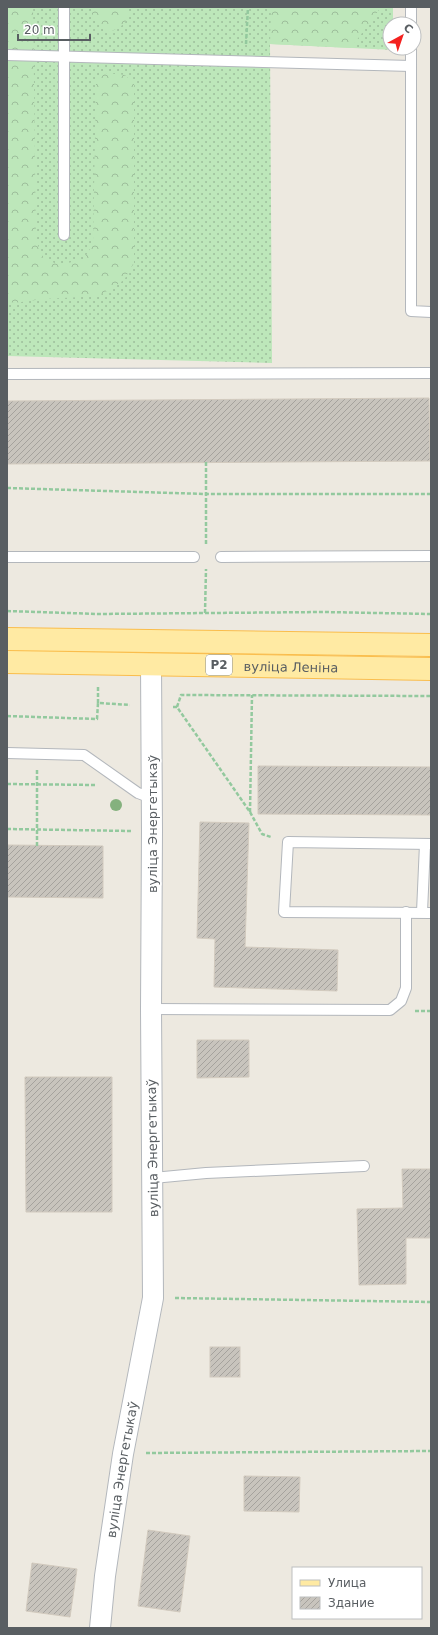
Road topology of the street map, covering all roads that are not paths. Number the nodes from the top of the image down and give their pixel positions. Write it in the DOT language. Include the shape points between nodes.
graph roads {
  1 [pos="64,7"];
  2 [pos="7,55"];
  3 [pos="411,56"];
  4 [pos="64,57"];
  5 [pos="411,66"];
  6 [pos="64,235"];
  7 [pos="431,312"];
  8 [pos="7,374"];
  9 [pos="431,374"];
  10 [pos="431,556"];
  11 [pos="7,557"];
  12 [pos="194,557"];
  13 [pos="221,557"];
  14 [pos="7,639"];
  15 [pos="150,641"];
  16 [pos="431,645"];
  17 [pos="7,662"];
  18 [pos="151,664"];
  19 [pos="431,669"];
  20 [pos="7,753"];
  21 [pos="152,797"];
  22 [pos="428,844"];
  23 [pos="406,912"];
  24 [pos="427,912"];
  25 [pos="151,1009"];
  26 [pos="364,1166"];
  27 [pos="153,1178"];
  28 [pos="100,1628"];
  1 -- 4 [label="lane"];
  2 -- 4 [label="lane"];
  3 -- 5 [label="lane"];
  4 -- 5 [label="lane"];
  4 -- 6 [label="lane"];
  5 -- 7 [label="lane" via="411,312"];
  8 -- 9 [label="lane"];
  10 -- 13 [label="lane"];
  11 -- 12 [label="lane"];
  14 -- 15 [label="main road, вуліца Леніна / Р2"];
  15 -- 16 [label="main road, вуліца Леніна / Р2"];
  15 -- 18 [label="main road"];
  17 -- 18 [label="main road, вуліца Леніна / Р2"];
  18 -- 19 [label="main road, вуліца Леніна / Р2"];
  18 -- 21 [label="street, вуліца Энергетыкаў"];
  20 -- 21 [label="lane" via="84,755 138,793"];
  21 -- 25 [label="street, вуліца Энергетыкаў"];
  22 -- 23 [label="lane" via="288,842 284,912"];
  22 -- 24 [label="lane"];
  23 -- 24 [label="lane"];
  23 -- 25 [label="lane" via="406,988 401,1001 390,1010"];
  25 -- 27 [label="street, вуліца Энергетыкаў"];
  26 -- 27 [label="lane"];
  27 -- 28 [label="street, вуліца Энергетыкаў" via="153,1298 123,1454"];
}
